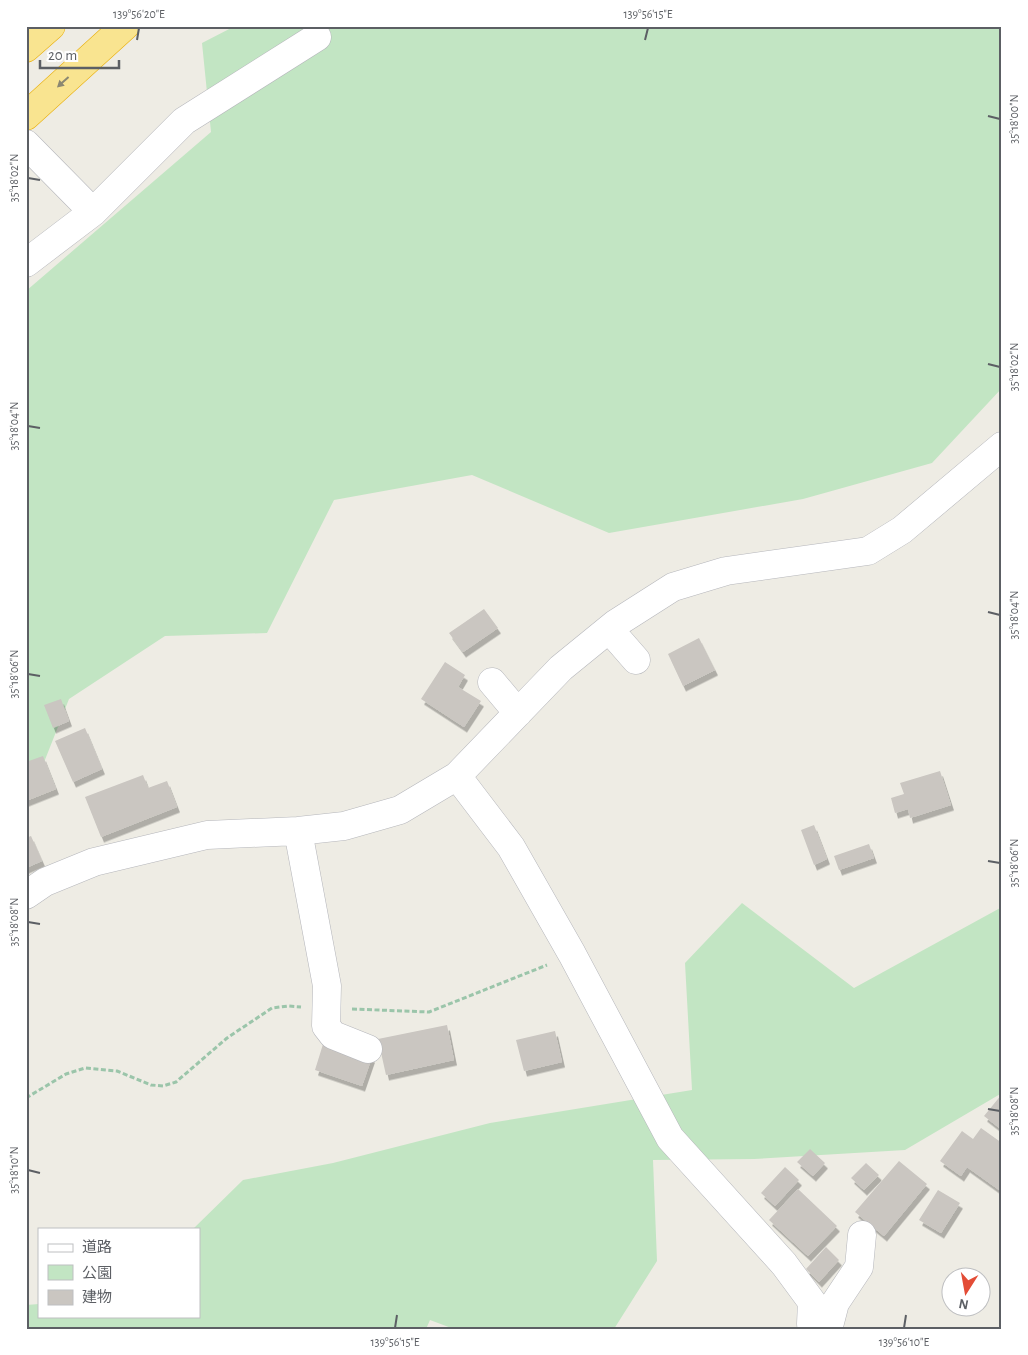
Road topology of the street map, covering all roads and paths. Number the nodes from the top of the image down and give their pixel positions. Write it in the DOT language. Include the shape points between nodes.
graph roads {
  1 [pos="51,26"];
  2 [pos="125,26"];
  3 [pos="317,37"];
  4 [pos="26,48"];
  5 [pos="26,116"];
  6 [pos="26,144"];
  7 [pos="85,204"];
  8 [pos="26,263"];
  9 [pos="1002,446"];
  10 [pos="610,629"];
  11 [pos="636,660"];
  12 [pos="492,682"];
  13 [pos="518,713"];
  14 [pos="457,776"];
  15 [pos="298,831"];
  16 [pos="26,895"];
  17 [pos="572,954"];
  18 [pos="325,1008"];
  19 [pos="368,1049"];
  20 [pos="26,1098"];
  21 [pos="862,1235"];
  22 [pos="821,1327"];
  1 -- 4 [label="highway"];
  2 -- 5 [label="highway, one-way"];
  3 -- 7 [label="street" via="184,120"];
  6 -- 7 [label="street"];
  7 -- 8 [label="street"];
  9 -- 10 [label="street" via="902,530 868,551 726,571 673,587"];
  10 -- 11 [label="street"];
  10 -- 13 [label="street" via="561,668"];
  12 -- 13 [label="street"];
  13 -- 14 [label="street"];
  14 -- 15 [label="street" via="400,810 344,826"];
  14 -- 17 [label="street" via="511,848"];
  15 -- 16 [label="street" via="207,835 104,859 45,882"];
  15 -- 18 [label="street" via="327,986"];
  17 -- 18 [label="path" via="429,1012"];
  17 -- 22 [label="street" via="670,1138 784,1264 812,1302"];
  18 -- 19 [label="street" via="326,1026 333,1034"];
  18 -- 20 [label="path" via="272,1008 227,1038 176,1082 163,1086 151,1085 117,1072 85,1068 66,1074"];
  21 -- 22 [label="street" via="859,1267"];
}
